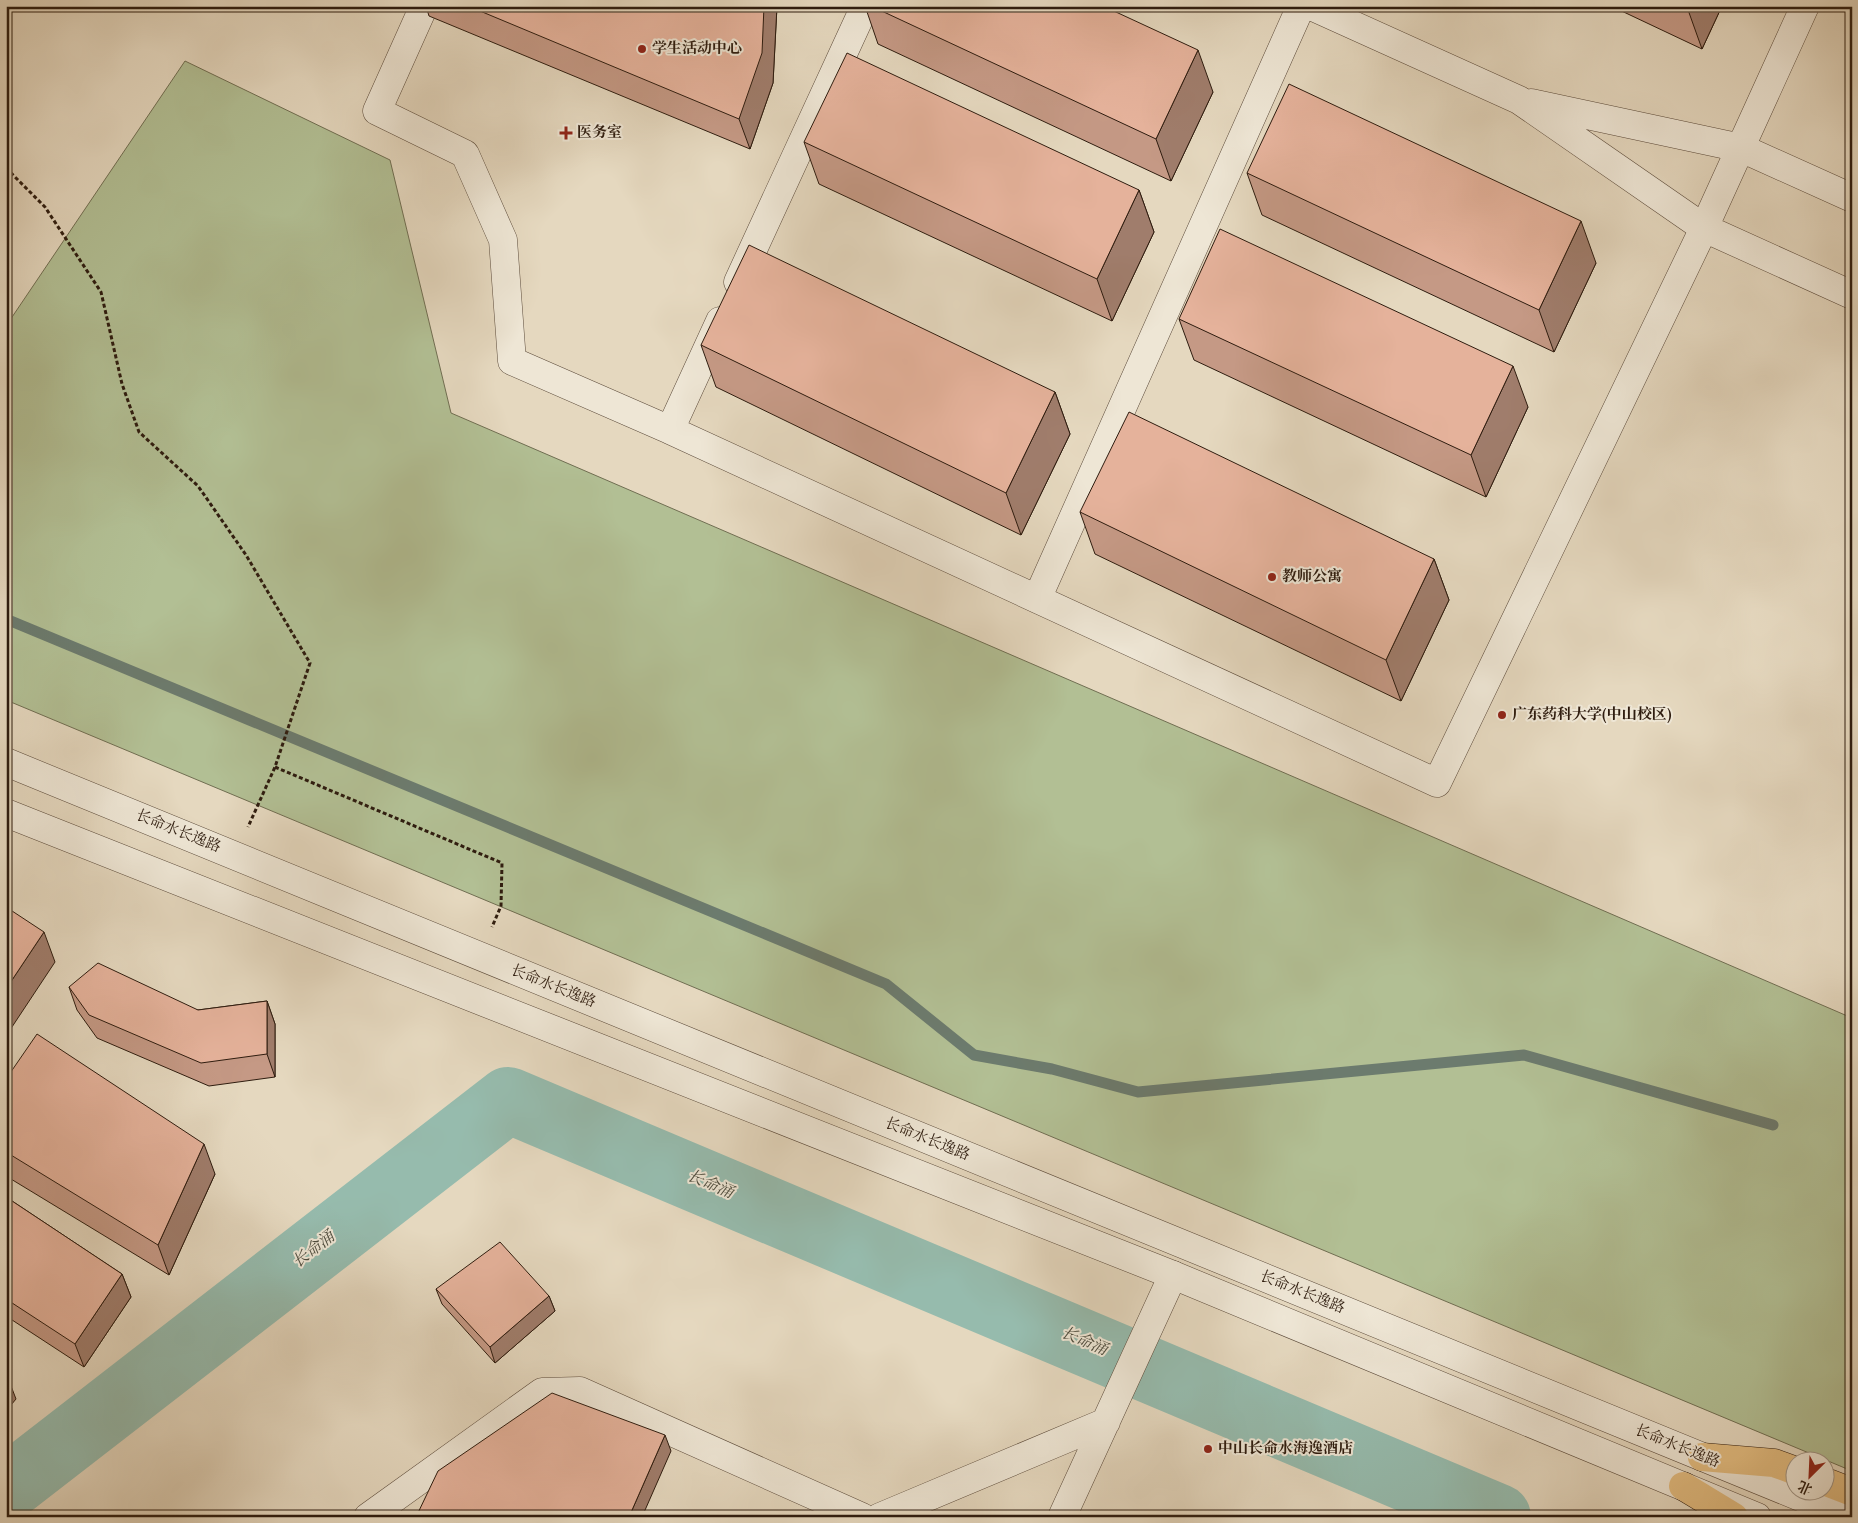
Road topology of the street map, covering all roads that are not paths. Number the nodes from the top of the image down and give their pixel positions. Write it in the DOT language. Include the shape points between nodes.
graph roads {
  1 [pos="424,6"];
  2 [pos="865,6"];
  3 [pos="1301,6"];
  4 [pos="1311,6"];
  5 [pos="1805,6"];
  6 [pos="1519,100"];
  7 [pos="1741,148"];
  8 [pos="1852,198"];
  9 [pos="1704,228"];
  10 [pos="1852,295"];
  11 [pos="670,430"];
  12 [pos="1037,599"];
  13 [pos="6,762"];
  14 [pos="6,813"];
  15 [pos="1173,1275"];
  16 [pos="1106,1422"];
  17 [pos="1702,1457"];
  18 [pos="1786,1467"];
  19 [pos="1683,1486"];
  20 [pos="1836,1486"];
  21 [pos="1852,1492"];
  22 [pos="368,1517"];
  23 [pos="862,1517"];
  24 [pos="880,1517"];
  25 [pos="1062,1517"];
  26 [pos="1734,1517"];
  27 [pos="1757,1517"];
  28 [pos="1849,1517"];
  1 -- 11 [label="street" via="377,111 465,154 503,240 512,361"];
  2 -- 11 [label="street"];
  3 -- 12 [label="street"];
  4 -- 6 [label="street"];
  5 -- 7 [label="street"];
  6 -- 7 [label="street"];
  6 -- 9 [label="street"];
  7 -- 8 [label="street"];
  7 -- 9 [label="street"];
  9 -- 10 [label="street"];
  9 -- 12 [label="street" via="1437,783"];
  11 -- 12 [label="street"];
  13 -- 17 [label="street, 长命水长逸路"];
  14 -- 15 [label="street"];
  15 -- 16 [label="street"];
  15 -- 19 [label="street"];
  16 -- 24 [label="street"];
  16 -- 25 [label="street"];
  17 -- 18 [label="main road" via="1774,1462"];
  17 -- 28 [label="street, 长命水长逸路"];
  19 -- 26 [label="main road"];
  19 -- 27 [label="street"];
  20 -- 21 [label="main road"];
  22 -- 23 [label="street" via="542,1392 580,1391"];
}
